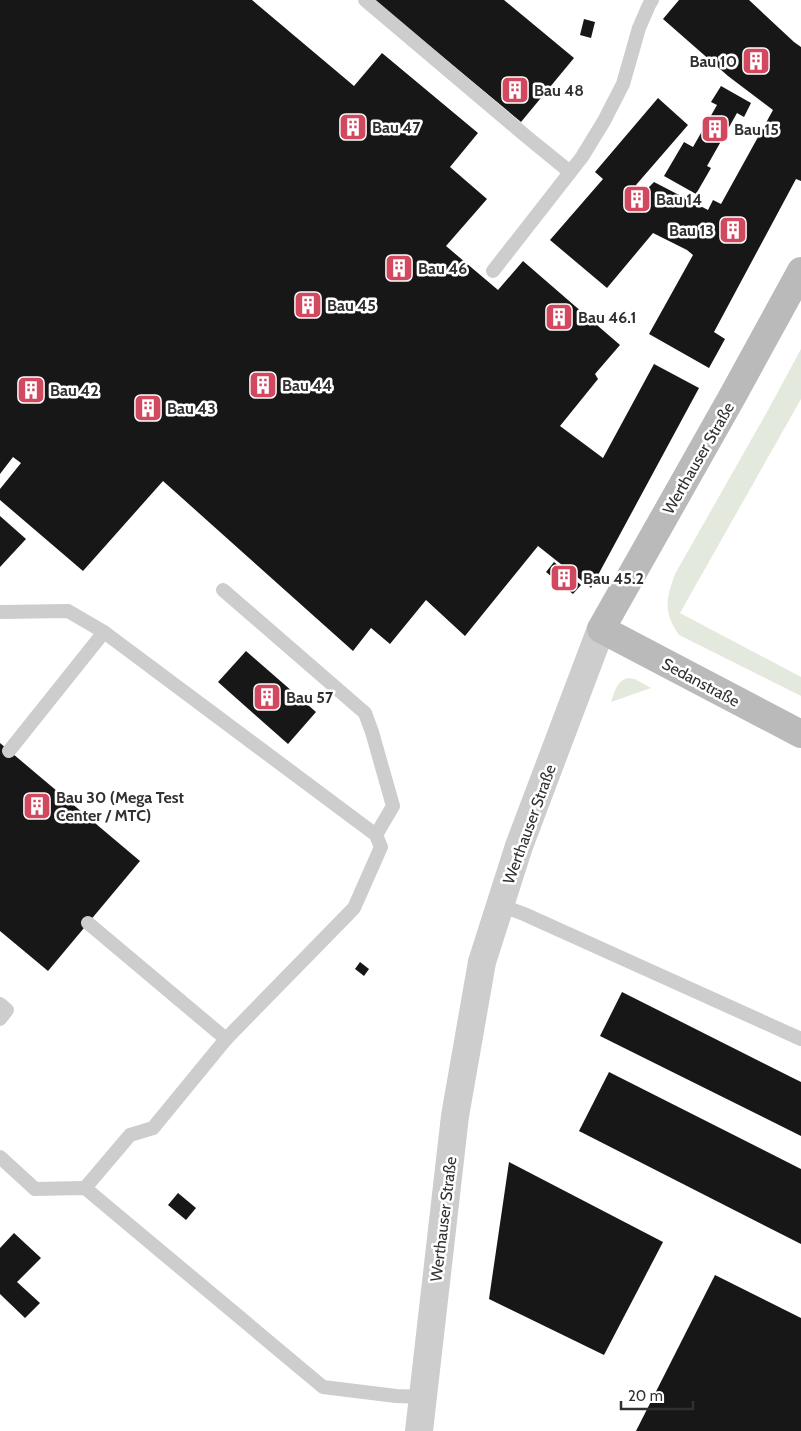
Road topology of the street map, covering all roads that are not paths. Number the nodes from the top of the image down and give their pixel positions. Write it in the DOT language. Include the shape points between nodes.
graph roads {
  1 [pos="365,0"];
  2 [pos="652,0"];
  3 [pos="570,172"];
  4 [pos="801,270"];
  5 [pos="493,271"];
  6 [pos="223,590"];
  7 [pos="0,612"];
  8 [pos="601,629"];
  9 [pos="104,632"];
  10 [pos="801,734"];
  11 [pos="9,751"];
  12 [pos="376,835"];
  13 [pos="500,905"];
  14 [pos="88,923"];
  15 [pos="0,1004"];
  16 [pos="0,1019"];
  17 [pos="801,1038"];
  18 [pos="226,1039"];
  19 [pos="0,1157"];
  20 [pos="85,1188"];
  21 [pos="423,1397"];
  22 [pos="419,1431"];
  1 -- 3 [label="lane"];
  2 -- 3 [label="lane" via="639,28 622,84 604,121"];
  3 -- 5 [label="lane"];
  4 -- 8 [label="main road, Werthauser Straße"];
  6 -- 12 [label="lane" via="365,713 393,806"];
  7 -- 9 [label="lane" via="68,611"];
  8 -- 10 [label="main road, Sedanstraße"];
  8 -- 13 [label="street, Werthauser Straße"];
  9 -- 11 [label="lane"];
  9 -- 12 [label="lane"];
  12 -- 18 [label="lane" via="381,847 354,908"];
  13 -- 17 [label="lane"];
  13 -- 21 [label="street, Werthauser Straße" via="482,962 455,1116"];
  14 -- 18 [label="lane"];
  15 -- 16 [label="lane" via="7,1010"];
  18 -- 20 [label="lane" via="153,1128 130,1135"];
  19 -- 20 [label="lane" via="36,1189"];
  20 -- 21 [label="lane" via="323,1387"];
  21 -- 22 [label="street, Werthauser Straße"];
}
